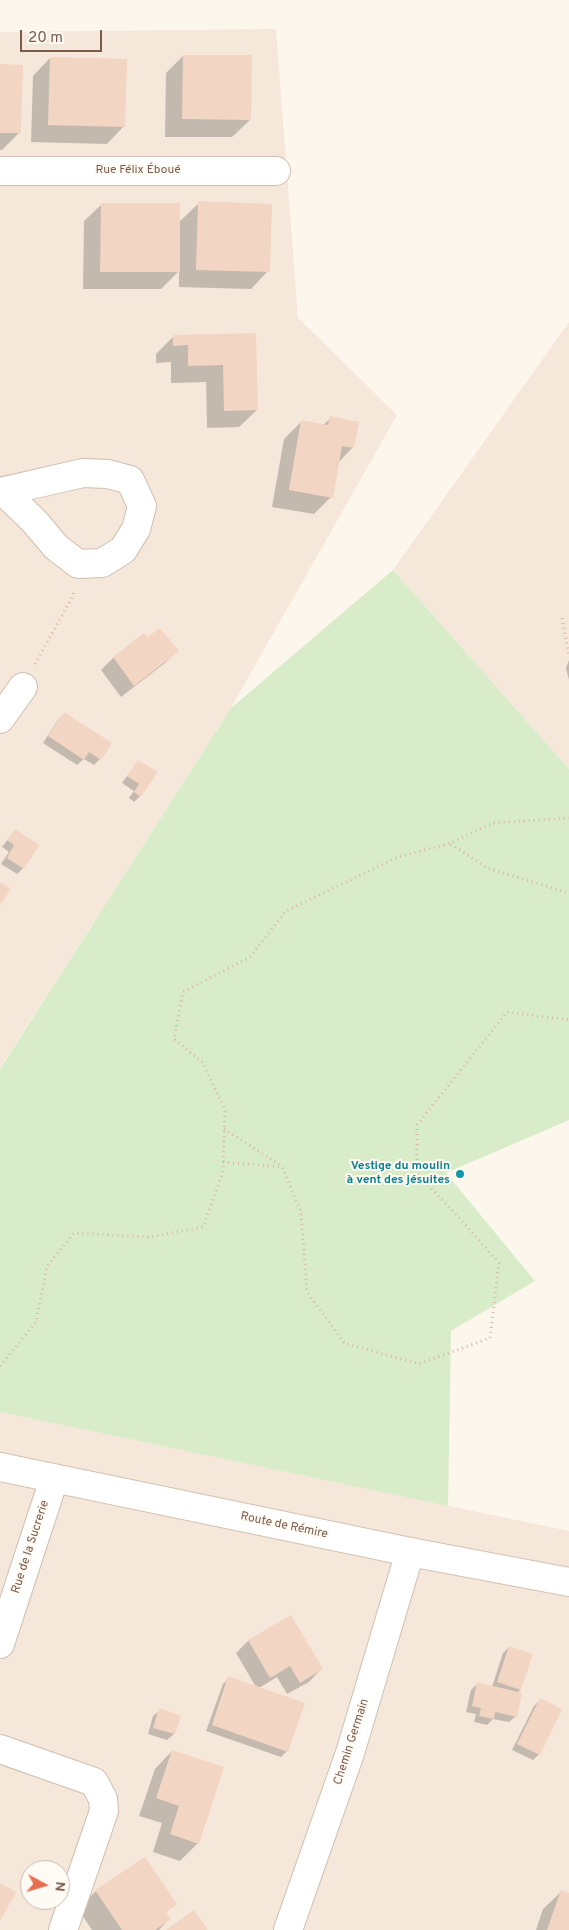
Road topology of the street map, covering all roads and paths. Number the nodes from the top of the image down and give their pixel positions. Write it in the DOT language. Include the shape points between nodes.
graph roads {
  1 [pos="0,171"];
  2 [pos="276,171"];
  3 [pos="2,492"];
  4 [pos="78,564"];
  5 [pos="562,618"];
  6 [pos="569,657"];
  7 [pos="23,687"];
  8 [pos="0,719"];
  9 [pos="569,818"];
  10 [pos="451,843"];
  11 [pos="569,893"];
  12 [pos="569,1020"];
  13 [pos="224,1129"];
  14 [pos="224,1162"];
  15 [pos="282,1167"];
  16 [pos="0,1366"];
  17 [pos="0,1467"];
  18 [pos="54,1479"];
  19 [pos="410,1552"];
  20 [pos="569,1582"];
  21 [pos="0,1644"];
  22 [pos="0,1749"];
  23 [pos="63,1930"];
  24 [pos="288,1930"];
  1 -- 2 [label="street, Rue Félix Éboué"];
  3 -- 4 [label="street" via="35,522 56,547"];
  3 -- 4 [label="street" via="83,473 108,474 130,480 142,506 136,529 123,550 102,563"];
  4 -- 7 [label="path" via="74,596"];
  5 -- 6 [label="path"];
  7 -- 8 [label="street"];
  9 -- 10 [label="path" via="493,823"];
  10 -- 11 [label="path" via="487,868"];
  10 -- 13 [label="path" via="398,858 286,911 250,957 183,992 174,1039 203,1063 225,1110"];
  12 -- 15 [label="path" via="507,1012 417,1125 417,1173 499,1263 490,1338 419,1364 344,1343 307,1292 301,1212"];
  13 -- 14 [label="path"];
  13 -- 15 [label="path"];
  14 -- 15 [label="path"];
  14 -- 16 [label="path" via="202,1227 150,1237 74,1233 47,1266 36,1322"];
  17 -- 18 [label="street, Route de Rémire"];
  18 -- 19 [label="street, Route de Rémire"];
  18 -- 21 [label="street, Rue de la Sucrerie"];
  19 -- 20 [label="street, Route de Rémire"];
  19 -- 24 [label="street, Chemin Germain" via="350,1753"];
  22 -- 23 [label="street" via="94,1782 103,1799 104,1811"];
}
